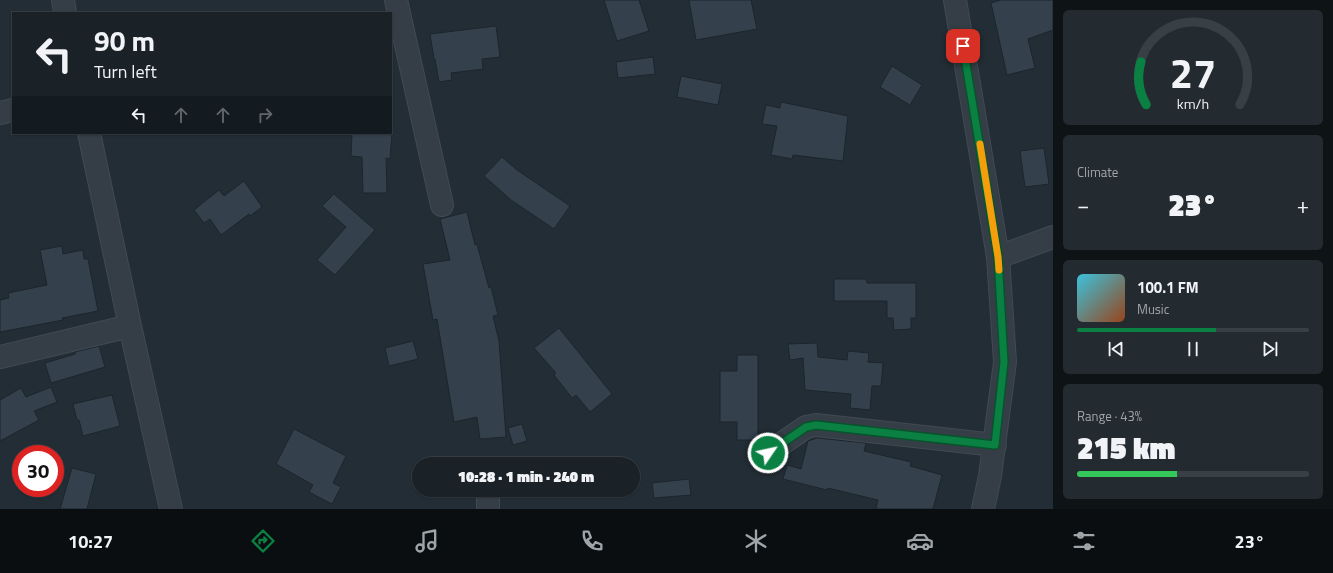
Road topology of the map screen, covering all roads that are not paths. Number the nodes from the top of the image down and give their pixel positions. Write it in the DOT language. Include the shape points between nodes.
graph roads {
  1 [pos="63,0"];
  2 [pos="396,0"];
  3 [pos="955,0"];
  4 [pos="65,12"];
  5 [pos="12,110"];
  6 [pos="0,113"];
  7 [pos="89,134"];
  8 [pos="442,205"];
  9 [pos="1053,236"];
  10 [pos="998,257"];
  11 [pos="130,326"];
  12 [pos="0,357"];
  13 [pos="995,445"];
  14 [pos="768,453"];
  15 [pos="488,497"];
  16 [pos="171,509"];
  17 [pos="488,509"];
  18 [pos="983,509"];
  1 -- 4 [label="street"];
  2 -- 8 [label="street"];
  3 -- 10 [label="street"];
  5 -- 6 [label="street"];
  7 -- 11 [label="street"];
  9 -- 10 [label="street"];
  10 -- 13 [label="street" via="1004,362"];
  11 -- 12 [label="street"];
  11 -- 16 [label="street"];
  13 -- 14 [label="street" via="816,425 806,427"];
  13 -- 18 [label="street"];
  15 -- 17 [label="street"];
}
